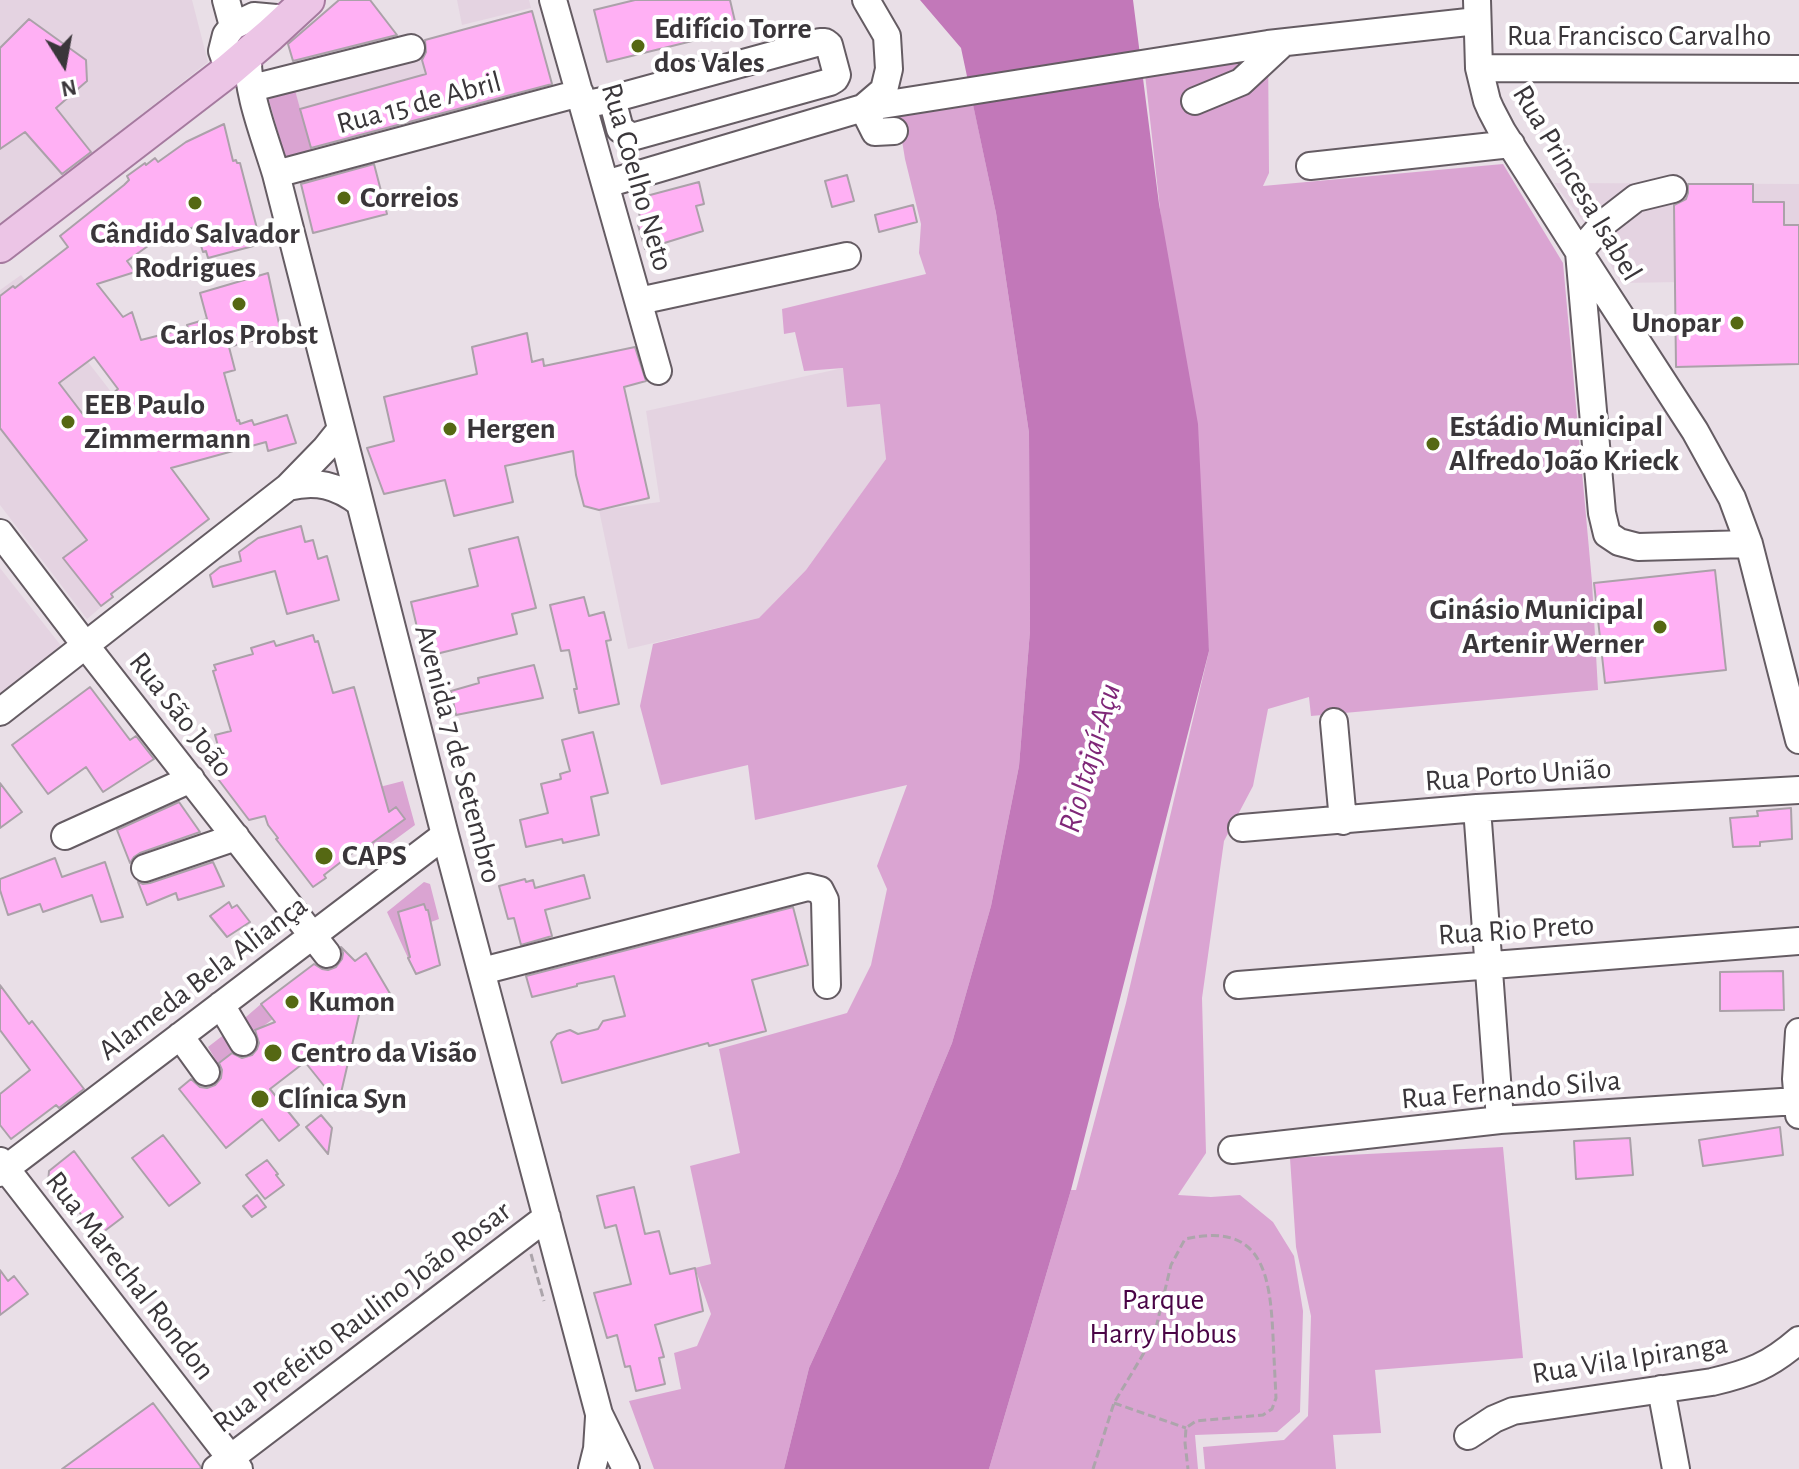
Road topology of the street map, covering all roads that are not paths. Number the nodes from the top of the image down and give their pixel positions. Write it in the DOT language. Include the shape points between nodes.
graph roads {
  1 [pos="226,0"];
  2 [pos="553,0"];
  3 [pos="866,0"];
  4 [pos="298,10"];
  5 [pos="1477,10"];
  6 [pos="1275,43"];
  7 [pos="411,48"];
  8 [pos="1479,68"];
  9 [pos="1799,69"];
  10 [pos="238,72"];
  11 [pos="581,99"];
  12 [pos="612,99"];
  13 [pos="1195,101"];
  14 [pos="863,108"];
  15 [pos="894,131"];
  16 [pos="1511,144"];
  17 [pos="1310,166"];
  18 [pos="276,174"];
  19 [pos="606,184"];
  20 [pos="1673,189"];
  21 [pos="0,246"];
  22 [pos="1579,252"];
  23 [pos="847,256"];
  24 [pos="639,301"];
  25 [pos="658,371"];
  26 [pos="341,429"];
  27 [pos="288,487"];
  28 [pos="360,503"];
  29 [pos="0,533"];
  30 [pos="1749,544"];
  31 [pos="86,646"];
  32 [pos="0,712"];
  33 [pos="1334,722"];
  34 [pos="1799,740"];
  35 [pos="191,779"];
  36 [pos="1799,790"];
  37 [pos="1477,808"];
  38 [pos="1343,821"];
  39 [pos="1242,828"];
  40 [pos="445,835"];
  41 [pos="65,836"];
  42 [pos="236,837"];
  43 [pos="145,868"];
  44 [pos="1799,941"];
  45 [pos="320,944"];
  46 [pos="1487,964"];
  47 [pos="482,971"];
  48 [pos="827,985"];
  49 [pos="1238,985"];
  50 [pos="221,1005"];
  51 [pos="1799,1032"];
  52 [pos="184,1033"];
  53 [pos="243,1042"];
  54 [pos="211,1068"];
  55 [pos="1798,1108"];
  56 [pos="1500,1120"];
  57 [pos="1232,1150"];
  58 [pos="2,1167"];
  59 [pos="547,1217"];
  60 [pos="1799,1340"];
  61 [pos="1661,1389"];
  62 [pos="599,1414"];
  63 [pos="1468,1436"];
  64 [pos="229,1465"];
  65 [pos="625,1467"];
  66 [pos="592,1469"];
  67 [pos="1676,1469"];
  1 -- 10 [label="street, Avenida 7 de Setembro"];
  2 -- 11 [label="street, Rua Coelho Neto"];
  3 -- 14 [label="street" via="887,36 889,69 884,90"];
  4 -- 10 [label="main road"];
  5 -- 6 [label="street"];
  5 -- 8 [label="street, Rua Princesa Isabel"];
  6 -- 13 [label="street" via="1241,82"];
  6 -- 14 [label="street"];
  7 -- 10 [label="street"];
  8 -- 9 [label="street, Rua Francisco Carvalho"];
  8 -- 16 [label="street, Rua Princesa Isabel" via="1487,101"];
  10 -- 18 [label="street, Avenida 7 de Setembro"];
  10 -- 21 [label="main road"];
  11 -- 12 [label="street, Rua 15 de Abril"];
  11 -- 18 [label="street, Rua 15 de Abril"];
  11 -- 19 [label="street, Rua Coelho Neto"];
  12 -- 12 [label="street, Rua 15 de Abril" via="620,129 632,137 830,82 837,75 829,45 820,42"];
  14 -- 15 [label="street" via="875,132"];
  14 -- 19 [label="street"];
  16 -- 17 [label="street"];
  16 -- 22 [label="street, Rua Princesa Isabel"];
  18 -- 26 [label="street, Avenida 7 de Setembro"];
  19 -- 24 [label="street, Rua Coelho Neto"];
  20 -- 22 [label="street" via="1636,198"];
  22 -- 30 [label="street, Rua Princesa Isabel" via="1695,431 1732,498"];
  22 -- 30 [label="street" via="1607,534 1638,547"];
  23 -- 24 [label="street"];
  24 -- 25 [label="street, Rua Coelho Neto"];
  26 -- 27 [label="street"];
  26 -- 28 [label="street, Avenida 7 de Setembro"];
  27 -- 28 [label="street" via="332,486"];
  27 -- 31 [label="street"];
  28 -- 40 [label="street, Avenida 7 de Setembro"];
  29 -- 31 [label="street, Rua São João"];
  30 -- 34 [label="street, Rua Princesa Isabel"];
  31 -- 32 [label="street"];
  31 -- 35 [label="street, Rua São João"];
  33 -- 38 [label="street"];
  35 -- 41 [label="street"];
  35 -- 42 [label="street, Rua São João"];
  36 -- 37 [label="street, Rua Porto União"];
  37 -- 38 [label="street, Rua Porto União"];
  37 -- 46 [label="street"];
  38 -- 39 [label="street, Rua Porto União"];
  40 -- 45 [label="street, Alameda Bela Aliança"];
  40 -- 47 [label="street, Avenida 7 de Setembro"];
  42 -- 43 [label="street"];
  42 -- 45 [label="street, Rua São João"];
  44 -- 46 [label="street, Rua Rio Preto"];
  45 -- 50 [label="street, Alameda Bela Aliança"];
  46 -- 49 [label="street, Rua Rio Preto"];
  46 -- 56 [label="street"];
  47 -- 48 [label="street" via="808,887 820,890 825,900"];
  47 -- 59 [label="street, Avenida 7 de Setembro"];
  50 -- 52 [label="street, Alameda Bela Aliança"];
  50 -- 53 [label="street"];
  51 -- 55 [label="street"];
  52 -- 54 [label="street"];
  52 -- 58 [label="street, Alameda Bela Aliança" via="46,1126"];
  55 -- 56 [label="street, Rua Fernando Silva"];
  56 -- 57 [label="street, Rua Fernando Silva"];
  58 -- 64 [label="street, Rua Marechal Rondon"];
  59 -- 62 [label="street, Avenida 7 de Setembro"];
  59 -- 64 [label="street, Rua Prefeito Raulino João Rosar"];
  60 -- 61 [label="street, Rua Vila Ipiranga" via="1760,1369"];
  61 -- 63 [label="street, Rua Vila Ipiranga" via="1513,1411"];
  61 -- 67 [label="street"];
  62 -- 65 [label="street"];
  62 -- 66 [label="street"];
}
